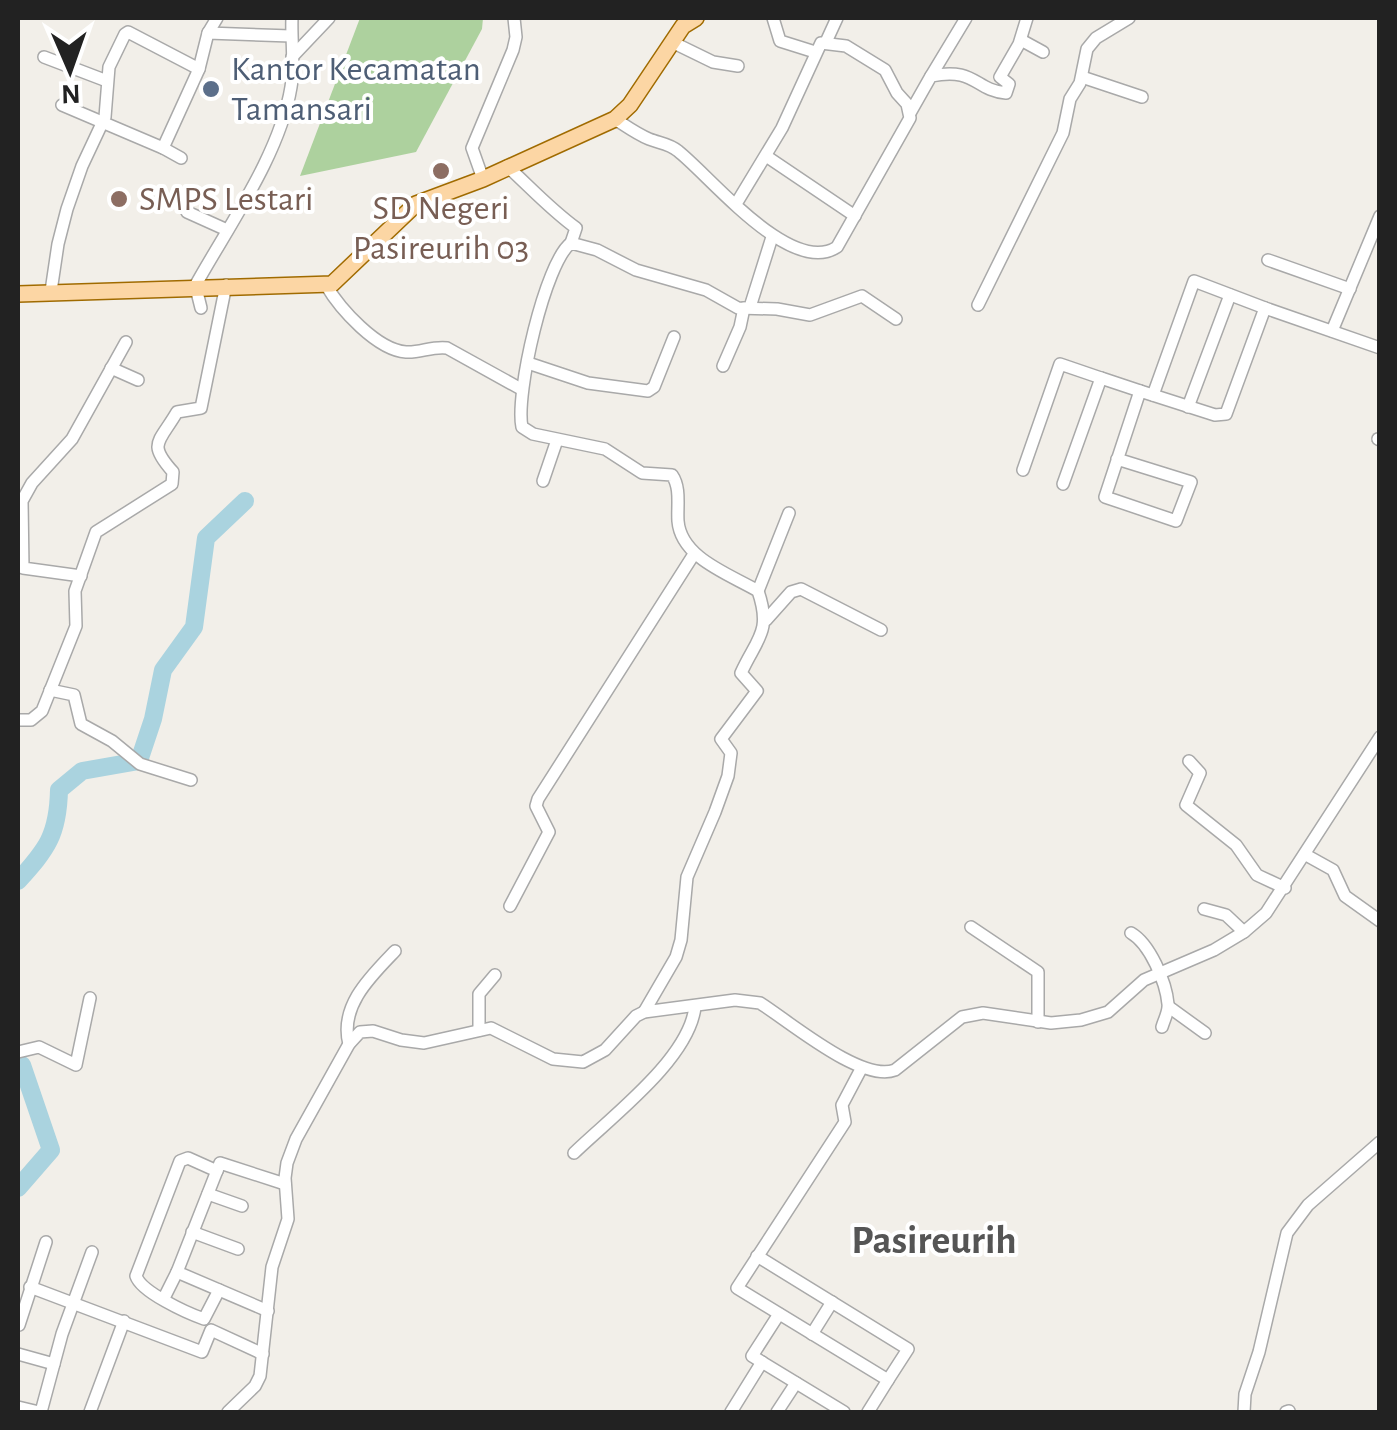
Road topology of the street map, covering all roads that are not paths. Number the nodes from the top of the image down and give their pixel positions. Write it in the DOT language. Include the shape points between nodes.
graph roads {
  1 [pos="217,18"];
  2 [pos="292,18"];
  3 [pos="329,18"];
  4 [pos="514,18"];
  5 [pos="774,18"];
  6 [pos="837,18"];
  7 [pos="966,18"];
  8 [pos="1027,18"];
  9 [pos="1129,18"];
  10 [pos="685,20"];
  11 [pos="208,33"];
  12 [pos="291,36"];
  13 [pos="1021,40"];
  14 [pos="672,42"];
  15 [pos="826,42"];
  16 [pos="816,52"];
  17 [pos="1044,52"];
  18 [pos="44,57"];
  19 [pos="292,57"];
  20 [pos="738,66"];
  21 [pos="198,70"];
  22 [pos="930,76"];
  23 [pos="1082,76"];
  24 [pos="107,81"];
  25 [pos="1142,97"];
  26 [pos="62,105"];
  27 [pos="910,112"];
  28 [pos="615,119"];
  29 [pos="104,122"];
  30 [pos="163,148"];
  31 [pos="766,156"];
  32 [pos="181,158"];
  33 [pos="506,166"];
  34 [pos="483,179"];
  35 [pos="736,204"];
  36 [pos="187,212"];
  37 [pos="855,216"];
  38 [pos="1380,216"];
  39 [pos="226,230"];
  40 [pos="772,236"];
  41 [pos="571,243"];
  42 [pos="1268,260"];
  43 [pos="226,285"];
  44 [pos="326,285"];
  45 [pos="195,288"];
  46 [pos="1350,289"];
  47 [pos="51,291"];
  48 [pos="18,294"];
  49 [pos="1230,295"];
  50 [pos="978,305"];
  51 [pos="747,307"];
  52 [pos="201,308"];
  53 [pos="1265,308"];
  54 [pos="896,319"];
  55 [pos="1332,332"];
  56 [pos="674,338"];
  57 [pos="126,342"];
  58 [pos="1379,345"];
  59 [pos="528,362"];
  60 [pos="723,366"];
  61 [pos="111,368"];
  62 [pos="1101,378"];
  63 [pos="138,380"];
  64 [pos="521,389"];
  65 [pos="1146,393"];
  66 [pos="1188,407"];
  67 [pos="557,440"];
  68 [pos="1117,459"];
  69 [pos="1022,470"];
  70 [pos="543,480"];
  71 [pos="1063,484"];
  72 [pos="789,514"];
  73 [pos="694,554"];
  74 [pos="81,576"];
  75 [pos="758,590"];
  76 [pos="766,620"];
  77 [pos="880,630"];
  78 [pos="50,690"];
  79 [pos="18,720"];
  80 [pos="1380,737"];
  81 [pos="1189,762"];
  82 [pos="190,780"];
  83 [pos="1306,855"];
  84 [pos="1285,888"];
  85 [pos="510,906"];
  86 [pos="1204,908"];
  87 [pos="1380,922"];
  88 [pos="971,927"];
  89 [pos="1244,932"];
  90 [pos="1131,933"];
  91 [pos="395,952"];
  92 [pos="1158,973"];
  93 [pos="496,975"];
  94 [pos="90,998"];
  95 [pos="694,1007"];
  96 [pos="1169,1007"];
  97 [pos="644,1012"];
  98 [pos="1038,1022"];
  99 [pos="1162,1027"];
  100 [pos="479,1030"];
  101 [pos="1205,1032"];
  102 [pos="349,1044"];
  103 [pos="18,1052"];
  104 [pos="861,1069"];
  105 [pos="1380,1142"];
  106 [pos="574,1153"];
  107 [pos="217,1171"];
  108 [pos="285,1184"];
  109 [pos="208,1194"];
  110 [pos="242,1206"];
  111 [pos="192,1232"];
  112 [pos="46,1242"];
  113 [pos="238,1249"];
  114 [pos="92,1252"];
  115 [pos="757,1256"];
  116 [pos="178,1272"];
  117 [pos="30,1287"];
  118 [pos="219,1290"];
  119 [pos="164,1298"];
  120 [pos="74,1302"];
  121 [pos="832,1302"];
  122 [pos="268,1311"];
  123 [pos="779,1314"];
  124 [pos="124,1321"];
  125 [pos="20,1325"];
  126 [pos="812,1334"];
  127 [pos="18,1354"];
  128 [pos="263,1354"];
  129 [pos="762,1362"];
  130 [pos="54,1364"];
  131 [pos="888,1380"];
  132 [pos="796,1383"];
  133 [pos="18,1407"];
  134 [pos="826,1408"];
  135 [pos="40,1412"];
  136 [pos="90,1412"];
  137 [pos="228,1412"];
  138 [pos="731,1412"];
  139 [pos="778,1412"];
  140 [pos="844,1412"];
  141 [pos="868,1412"];
  142 [pos="1244,1412"];
  1 -- 11 [label="street"];
  2 -- 12 [label="street"];
  3 -- 19 [label="street"];
  4 -- 34 [label="street" via="513,50 472,148"];
  5 -- 16 [label="street" via="780,40"];
  6 -- 15 [label="street"];
  7 -- 22 [label="street"];
  8 -- 13 [label="street"];
  9 -- 23 [label="street" via="1090,43"];
  10 -- 14 [label="main road"];
  11 -- 12 [label="street"];
  11 -- 21 [label="street"];
  12 -- 19 [label="street"];
  13 -- 17 [label="street"];
  13 -- 22 [label="street" via="1000,78 1009,84 1004,94 961,73"];
  14 -- 20 [label="street"];
  14 -- 28 [label="main road"];
  15 -- 16 [label="street"];
  15 -- 27 [label="street" via="885,70"];
  16 -- 31 [label="street"];
  18 -- 24 [label="street"];
  19 -- 39 [label="street" via="284,112"];
  21 -- 24 [label="street" via="127,32"];
  21 -- 30 [label="street"];
  22 -- 27 [label="street"];
  23 -- 25 [label="street"];
  23 -- 50 [label="street" via="1063,133"];
  24 -- 29 [label="street"];
  26 -- 29 [label="street"];
  27 -- 37 [label="street"];
  28 -- 33 [label="main road"];
  28 -- 35 [label="street" via="674,148"];
  29 -- 30 [label="street"];
  29 -- 47 [label="street" via="68,208"];
  30 -- 32 [label="street"];
  31 -- 35 [label="street"];
  31 -- 37 [label="street"];
  33 -- 34 [label="main road"];
  33 -- 41 [label="street" via="576,228"];
  34 -- 44 [label="main road" via="416,204"];
  35 -- 40 [label="street"];
  36 -- 39 [label="street"];
  37 -- 40 [label="street" via="828,253 812,254"];
  38 -- 46 [label="street"];
  39 -- 45 [label="street"];
  40 -- 51 [label="street"];
  41 -- 51 [label="street"];
  41 -- 59 [label="street" via="540,306"];
  42 -- 46 [label="street"];
  43 -- 44 [label="main road"];
  43 -- 45 [label="main road"];
  43 -- 74 [label="street" via="200,408 176,412 157,447 173,472 172,484 98,528"];
  44 -- 64 [label="street" via="345,313 395,349 447,348"];
  45 -- 47 [label="main road"];
  45 -- 52 [label="street"];
  46 -- 55 [label="street"];
  47 -- 48 [label="main road"];
  49 -- 53 [label="street"];
  49 -- 65 [label="street" via="1194,281"];
  49 -- 66 [label="street"];
  51 -- 54 [label="street" via="816,314 862,296"];
  51 -- 60 [label="street"];
  53 -- 55 [label="street"];
  53 -- 66 [label="street" via="1226,414"];
  55 -- 58 [label="street"];
  56 -- 59 [label="street" via="648,391 588,382"];
  57 -- 61 [label="street"];
  59 -- 64 [label="street"];
  61 -- 63 [label="street"];
  61 -- 74 [label="street" via="72,438 22,504 24,568"];
  62 -- 65 [label="street"];
  62 -- 69 [label="street" via="1060,364"];
  62 -- 71 [label="street"];
  64 -- 67 [label="street" via="522,427"];
  65 -- 66 [label="street"];
  65 -- 68 [label="street"];
  67 -- 70 [label="street"];
  67 -- 73 [label="street" via="605,449 642,473 672,476 678,526"];
  68 -- 68 [label="street" via="1191,482 1176,521 1105,497"];
  72 -- 75 [label="street"];
  73 -- 75 [label="street"];
  73 -- 85 [label="street" via="538,800 548,832"];
  74 -- 78 [label="street" via="76,626"];
  75 -- 76 [label="street"];
  76 -- 77 [label="street" via="801,589"];
  76 -- 97 [label="street" via="741,674 757,691 721,739 731,761 687,877 676,957"];
  78 -- 79 [label="street" via="40,714"];
  78 -- 82 [label="street" via="74,695 81,724 138,762"];
  80 -- 83 [label="street"];
  81 -- 84 [label="street" via="1200,773 1186,806 1236,845 1257,876"];
  83 -- 84 [label="street"];
  83 -- 87 [label="street" via="1333,870 1345,896"];
  84 -- 89 [label="street"];
  86 -- 89 [label="street" via="1226,915"];
  88 -- 98 [label="street" via="1038,972"];
  89 -- 92 [label="street"];
  90 -- 92 [label="street"];
  91 -- 102 [label="street" via="351,1008"];
  92 -- 96 [label="street"];
  92 -- 98 [label="street" via="1108,1012 1067,1023"];
  93 -- 100 [label="street" via="479,994"];
  94 -- 103 [label="street" via="76,1065 40,1047"];
  95 -- 97 [label="street"];
  95 -- 104 [label="street" via="743,999 760,1003"];
  95 -- 106 [label="street" via="679,1049"];
  96 -- 99 [label="street"];
  96 -- 101 [label="street"];
  97 -- 100 [label="street" via="606,1050 583,1062 553,1059 501,1031"];
  98 -- 104 [label="street" via="982,1013 962,1017 895,1070"];
  100 -- 102 [label="street" via="417,1043 364,1030"];
  102 -- 108 [label="street" via="296,1139"];
  104 -- 115 [label="street" via="842,1104 844,1122"];
  105 -- 142 [label="street" via="1292,1223"];
  107 -- 108 [label="street" via="223,1162"];
  107 -- 109 [label="street"];
  107 -- 119 [label="street" via="184,1158 173,1179 136,1276"];
  108 -- 122 [label="street" via="288,1219"];
  109 -- 110 [label="street"];
  109 -- 111 [label="street"];
  111 -- 113 [label="street"];
  111 -- 116 [label="street"];
  112 -- 117 [label="street"];
  114 -- 120 [label="street"];
  115 -- 121 [label="street"];
  115 -- 123 [label="street" via="738,1288"];
  116 -- 118 [label="street"];
  116 -- 119 [label="street"];
  117 -- 120 [label="street"];
  117 -- 125 [label="street"];
  118 -- 119 [label="street" via="204,1319"];
  118 -- 122 [label="street"];
  120 -- 124 [label="street"];
  120 -- 130 [label="street"];
  121 -- 126 [label="street"];
  121 -- 131 [label="street" via="908,1349"];
  122 -- 128 [label="street"];
  123 -- 126 [label="street"];
  123 -- 129 [label="street" via="752,1356"];
  124 -- 128 [label="street" via="202,1352 212,1330"];
  124 -- 136 [label="street"];
  126 -- 131 [label="street"];
  127 -- 130 [label="street"];
  128 -- 137 [label="street" via="256,1386"];
  129 -- 132 [label="street"];
  129 -- 138 [label="street"];
  130 -- 135 [label="street"];
  131 -- 141 [label="street"];
  132 -- 134 [label="street"];
  132 -- 139 [label="street"];
  133 -- 135 [label="street"];
  134 -- 140 [label="street"];
}
